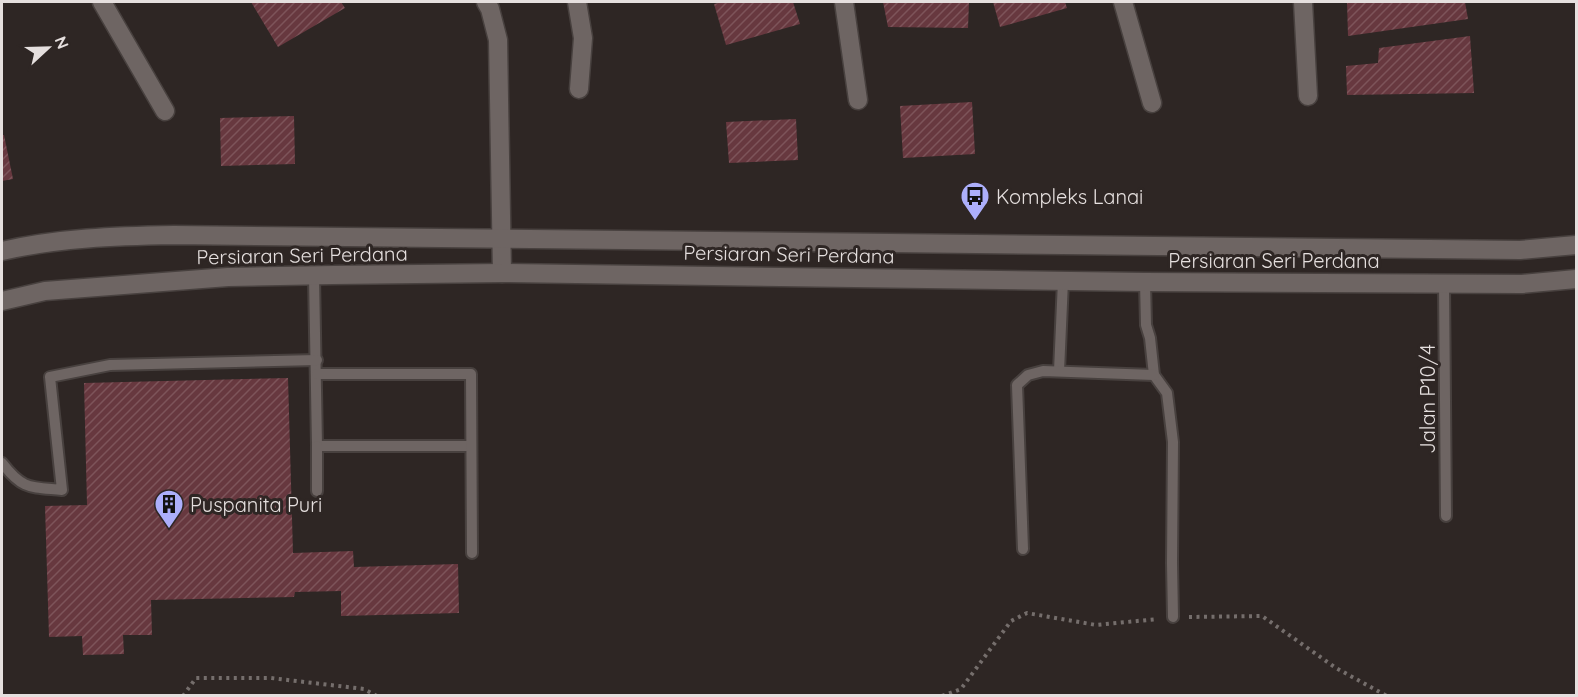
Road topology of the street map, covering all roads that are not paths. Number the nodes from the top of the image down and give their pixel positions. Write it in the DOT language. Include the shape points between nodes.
graph roads {
  1 [pos="102,2"];
  2 [pos="486,2"];
  3 [pos="577,2"];
  4 [pos="844,2"];
  5 [pos="1123,2"];
  6 [pos="1303,2"];
  7 [pos="579,89"];
  8 [pos="1308,96"];
  9 [pos="858,100"];
  10 [pos="1152,103"];
  11 [pos="165,111"];
  12 [pos="502,239"];
  13 [pos="1576,245"];
  14 [pos="2,251"];
  15 [pos="502,273"];
  16 [pos="314,276"];
  17 [pos="1576,279"];
  18 [pos="1063,281"];
  19 [pos="1145,282"];
  20 [pos="1444,283"];
  21 [pos="2,301"];
  22 [pos="317,360"];
  23 [pos="1059,371"];
  24 [pos="317,374"];
  25 [pos="1154,375"];
  26 [pos="317,446"];
  27 [pos="471,446"];
  28 [pos="2,463"];
  29 [pos="317,491"];
  30 [pos="1446,516"];
  31 [pos="1023,549"];
  32 [pos="472,553"];
  33 [pos="1173,617"];
  1 -- 11 [label="street"];
  2 -- 12 [label="street" via="498,40"];
  3 -- 7 [label="street" via="583,38"];
  4 -- 9 [label="street"];
  5 -- 10 [label="street"];
  6 -- 8 [label="street"];
  12 -- 13 [label="street, Persiaran Seri Perdana" via="1509,249"];
  12 -- 14 [label="street, Persiaran Seri Perdana" via="174,235 96,237"];
  12 -- 15 [label="street"];
  15 -- 16 [label="street, Persiaran Seri Perdana"];
  15 -- 18 [label="street, Persiaran Seri Perdana"];
  16 -- 21 [label="street, Persiaran Seri Perdana" via="228,277 45,291"];
  16 -- 22 [label="lane"];
  17 -- 20 [label="street, Persiaran Seri Perdana" via="1522,284"];
  18 -- 19 [label="street, Persiaran Seri Perdana"];
  18 -- 23 [label="lane"];
  19 -- 20 [label="street, Persiaran Seri Perdana"];
  19 -- 25 [label="lane" via="1146,325"];
  20 -- 30 [label="lane, Jalan P10/4"];
  22 -- 24 [label="lane"];
  22 -- 28 [label="lane" via="110,365 50,377 62,490 15,480"];
  23 -- 25 [label="lane"];
  23 -- 31 [label="lane" via="1028,375 1017,385"];
  24 -- 26 [label="lane"];
  24 -- 27 [label="lane" via="471,374"];
  25 -- 33 [label="lane" via="1167,393 1173,442"];
  26 -- 27 [label="lane"];
  26 -- 29 [label="lane"];
  27 -- 32 [label="lane"];
}
